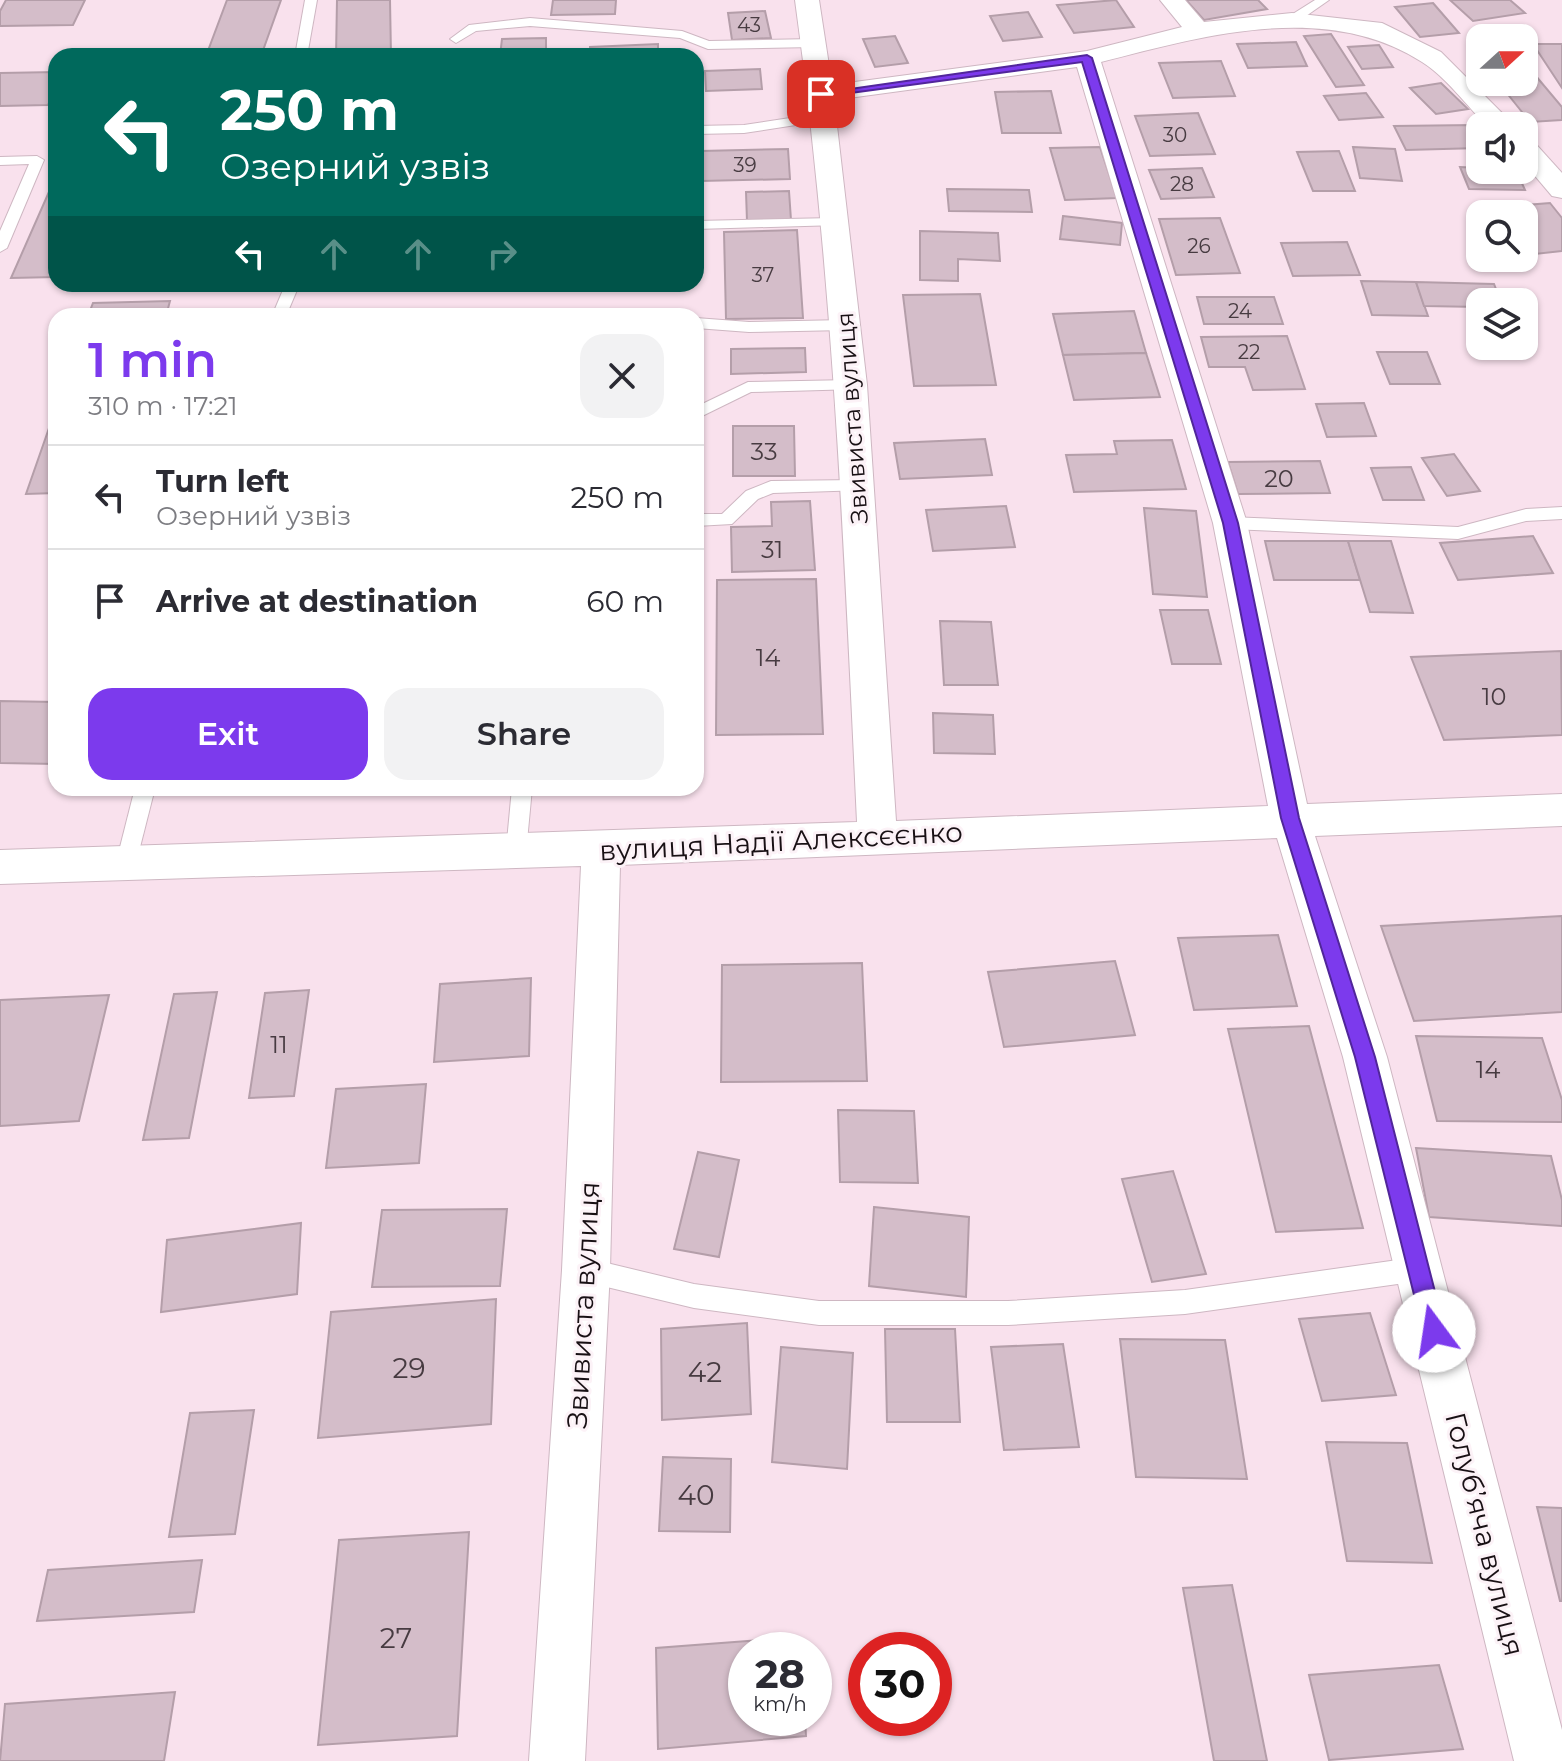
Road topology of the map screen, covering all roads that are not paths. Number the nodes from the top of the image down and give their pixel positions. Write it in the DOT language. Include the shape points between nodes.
graph roads {
  1 [pos="311,0"];
  2 [pos="807,0"];
  3 [pos="1172,0"];
  4 [pos="1323,0"];
  5 [pos="1292,20"];
  6 [pos="1198,30"];
  7 [pos="456,39"];
  8 [pos="814,43"];
  9 [pos="302,48"];
  10 [pos="1087,58"];
  11 [pos="822,106"];
  12 [pos="1488,112"];
  13 [pos="704,130"];
  14 [pos="0,161"];
  15 [pos="1538,163"];
  16 [pos="1562,190"];
  17 [pos="834,222"];
  18 [pos="704,225"];
  19 [pos="0,248"];
  20 [pos="704,324"];
  21 [pos="845,325"];
  22 [pos="852,385"];
  23 [pos="704,410"];
  24 [pos="858,486"];
  25 [pos="1562,513"];
  26 [pos="704,520"];
  27 [pos="1230,523"];
  28 [pos="143,796"];
  29 [pos="521,796"];
  30 [pos="1562,810"];
  31 [pos="1290,818"];
  32 [pos="877,837"];
  33 [pos="601,849"];
  34 [pos="516,852"];
  35 [pos="126,863"];
  36 [pos="0,867"];
  37 [pos="1419,1269"];
  38 [pos="586,1270"];
  39 [pos="557,1761"];
  40 [pos="1542,1761"];
  1 -- 9 [label="lane"];
  2 -- 8 [label="street, Звивиста вулиця"];
  3 -- 6 [label="street"];
  4 -- 5 [label="lane"];
  5 -- 6 [label="street"];
  5 -- 12 [label="street" via="1373,28 1432,57"];
  6 -- 10 [label="street"];
  7 -- 8 [label="lane" via="473,28 530,22 682,35 708,45"];
  8 -- 11 [label="street, Звивиста вулиця"];
  10 -- 11 [label="street"];
  10 -- 27 [label="street, Голубʼяча вулиця"];
  11 -- 13 [label="lane" via="744,129"];
  11 -- 17 [label="street, Звивиста вулиця"];
  14 -- 19 [label="lane" via="37,160"];
  15 -- 16 [label="street"];
  17 -- 18 [label="lane"];
  17 -- 21 [label="street, Звивиста вулиця"];
  20 -- 21 [label="lane"];
  21 -- 22 [label="street, Звивиста вулиця"];
  22 -- 23 [label="lane" via="748,387"];
  22 -- 24 [label="street, Звивиста вулиця"];
  24 -- 26 [label="lane" via="771,487 752,495 726,520"];
  24 -- 32 [label="street, Звивиста вулиця"];
  25 -- 27 [label="lane" via="1526,515 1458,533"];
  27 -- 31 [label="street, Голубʼяча вулиця"];
  28 -- 35 [label="lane"];
  29 -- 34 [label="lane"];
  30 -- 31 [label="street, вулиця Надії Алексєєнко"];
  31 -- 32 [label="street, вулиця Надії Алексєєнко"];
  31 -- 37 [label="street, Голубʼяча вулиця" via="1365,1057"];
  32 -- 33 [label="street, вулиця Надії Алексєєнко"];
  33 -- 34 [label="street, вулиця Надії Алексєєнко"];
  33 -- 38 [label="street, Звивиста вулиця"];
  34 -- 35 [label="street, вулиця Надії Алексєєнко"];
  35 -- 36 [label="street, вулиця Надії Алексєєнко"];
  37 -- 38 [label="lane" via="1185,1302 1008,1313 819,1313 694,1296"];
  37 -- 40 [label="street, Голубʼяча вулиця"];
  38 -- 39 [label="street, Звивиста вулиця"];
}
